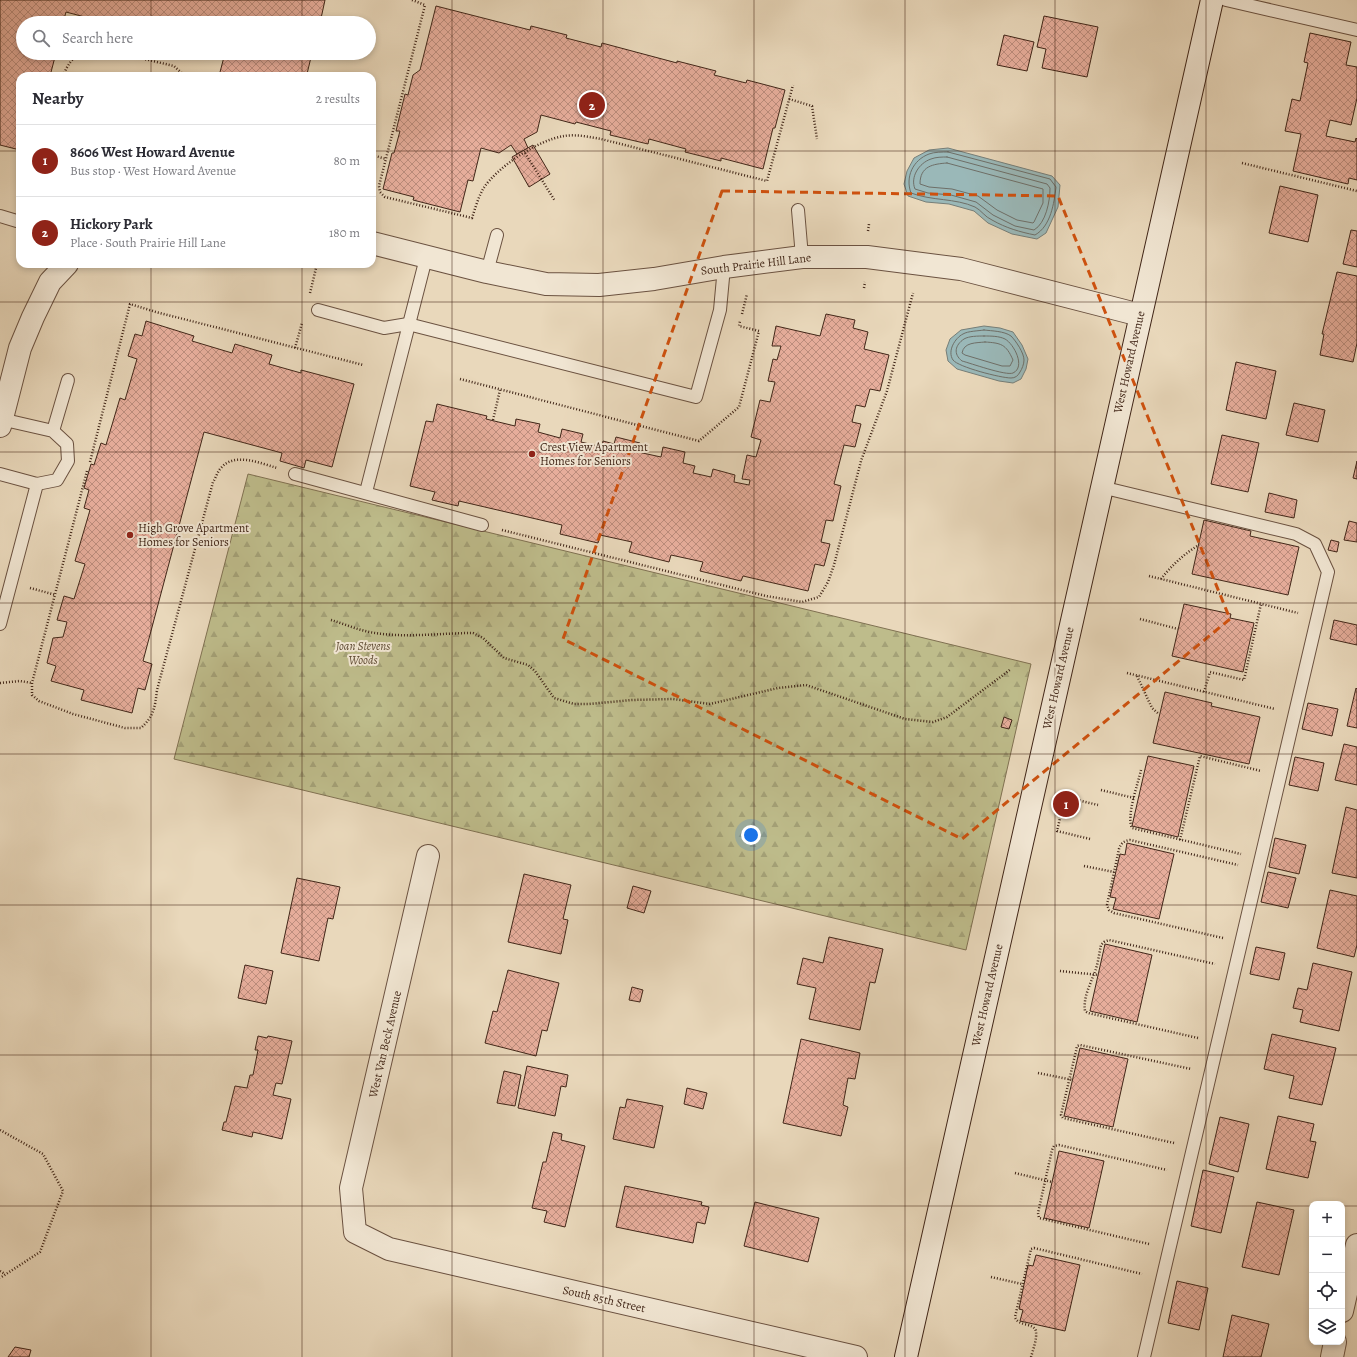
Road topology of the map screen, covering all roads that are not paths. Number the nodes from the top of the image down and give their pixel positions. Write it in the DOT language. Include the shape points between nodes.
graph roads {
  1 [pos="1212,0"];
  2 [pos="1226,0"];
  3 [pos="1357,30"];
  4 [pos="798,210"];
  5 [pos="0,216"];
  6 [pos="16,221"];
  7 [pos="497,235"];
  8 [pos="376,244"];
  9 [pos="802,257"];
  10 [pos="426,258"];
  11 [pos="724,267"];
  12 [pos="63,268"];
  13 [pos="488,272"];
  14 [pos="318,310"];
  15 [pos="1140,315"];
  16 [pos="408,324"];
  17 [pos="68,380"];
  18 [pos="1,422"];
  19 [pos="53,431"];
  20 [pos="0,474"];
  21 [pos="295,474"];
  22 [pos="37,484"];
  23 [pos="1101,487"];
  24 [pos="366,492"];
  25 [pos="482,525"];
  26 [pos="0,624"];
  27 [pos="428,856"];
  28 [pos="355,1232"];
  29 [pos="1357,1245"];
  30 [pos="1342,1309"];
  31 [pos="1334,1345"];
  32 [pos="856,1357"];
  33 [pos="906,1357"];
  34 [pos="1144,1357"];
  35 [pos="1332,1357"];
  1 -- 15 [label="street, West Howard Avenue"];
  2 -- 3 [label="lane"];
  4 -- 9 [label="lane"];
  5 -- 6 [label="lane"];
  7 -- 13 [label="lane"];
  8 -- 10 [label="street, South Prairie Hill Lane"];
  9 -- 11 [label="street, South Prairie Hill Lane"];
  9 -- 15 [label="street, South Prairie Hill Lane" via="867,257 961,269"];
  10 -- 13 [label="street, South Prairie Hill Lane"];
  10 -- 16 [label="lane"];
  11 -- 13 [label="street, South Prairie Hill Lane" via="654,280 599,285 546,284"];
  11 -- 16 [label="lane" via="720,310 696,397"];
  12 -- 18 [label="street" via="50,282 20,348"];
  14 -- 16 [label="lane" via="384,328"];
  15 -- 23 [label="street, West Howard Avenue"];
  16 -- 24 [label="lane"];
  17 -- 19 [label="lane"];
  18 -- 19 [label="lane"];
  19 -- 22 [label="lane" via="67,444 68,462 57,480"];
  20 -- 22 [label="lane"];
  21 -- 24 [label="lane"];
  22 -- 26 [label="lane"];
  23 -- 33 [label="street, West Howard Avenue"];
  23 -- 34 [label="lane" via="1296,534 1316,544 1328,572"];
  24 -- 25 [label="lane"];
  27 -- 28 [label="street, West Van Beck Avenue" via="351,1188"];
  28 -- 32 [label="street, South 85th Street" via="389,1249"];
  29 -- 30 [label="street"];
  31 -- 35 [label="street"];
}
